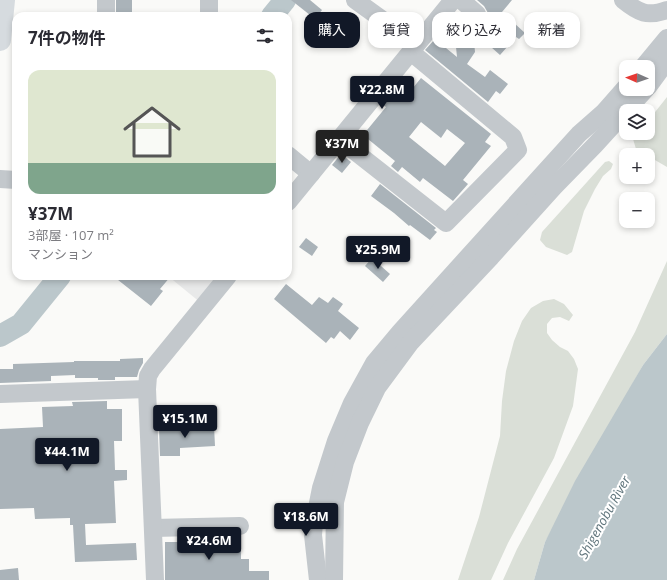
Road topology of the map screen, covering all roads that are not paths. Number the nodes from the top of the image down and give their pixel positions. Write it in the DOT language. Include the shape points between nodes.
graph roads {
  1 [pos="4,0"];
  2 [pos="106,0"];
  3 [pos="209,0"];
  4 [pos="355,0"];
  5 [pos="453,0"];
  6 [pos="460,0"];
  7 [pos="623,0"];
  8 [pos="667,10"];
  9 [pos="106,12"];
  10 [pos="209,12"];
  11 [pos="370,12"];
  12 [pos="474,12"];
  13 [pos="424,36"];
  14 [pos="667,38"];
  15 [pos="0,40"];
  16 [pos="414,48"];
  17 [pos="649,60"];
  18 [pos="667,61"];
  19 [pos="655,77"];
  20 [pos="619,95"];
  21 [pos="640,96"];
  22 [pos="339,139"];
  23 [pos="292,158"];
  24 [pos="311,174"];
  25 [pos="0,179"];
  26 [pos="12,180"];
  27 [pos="292,197"];
  28 [pos="225,280"];
  29 [pos="147,389"];
  30 [pos="0,394"];
  31 [pos="335,502"];
  32 [pos="240,526"];
  33 [pos="153,528"];
  34 [pos="316,554"];
  35 [pos="156,580"];
  36 [pos="305,580"];
  37 [pos="318,580"];
  38 [pos="334,580"];
  1 -- 15 [label="main road"];
  2 -- 9 [label="street"];
  3 -- 10 [label="street"];
  4 -- 11 [label="street"];
  5 -- 13 [label="street"];
  6 -- 12 [label="street"];
  7 -- 8 [label="street" via="635,10 642,12 658,13"];
  14 -- 17 [label="street"];
  16 -- 22 [label="street"];
  16 -- 22 [label="street" via="513,137 518,150 446,223"];
  18 -- 19 [label="street"];
  20 -- 34 [label="street" via="579,134 374,363 352,403 325,474 314,523"];
  21 -- 31 [label="street" via="411,342 377,388 360,423 345,462"];
  22 -- 24 [label="street"];
  23 -- 24 [label="street"];
  24 -- 27 [label="street"];
  25 -- 26 [label="street"];
  28 -- 29 [label="street" via="152,369 148,376"];
  29 -- 30 [label="street"];
  29 -- 33 [label="street"];
  31 -- 34 [label="street" via="324,525"];
  31 -- 38 [label="street"];
  32 -- 33 [label="street"];
  33 -- 35 [label="street"];
  34 -- 36 [label="street"];
  34 -- 37 [label="street"];
}
